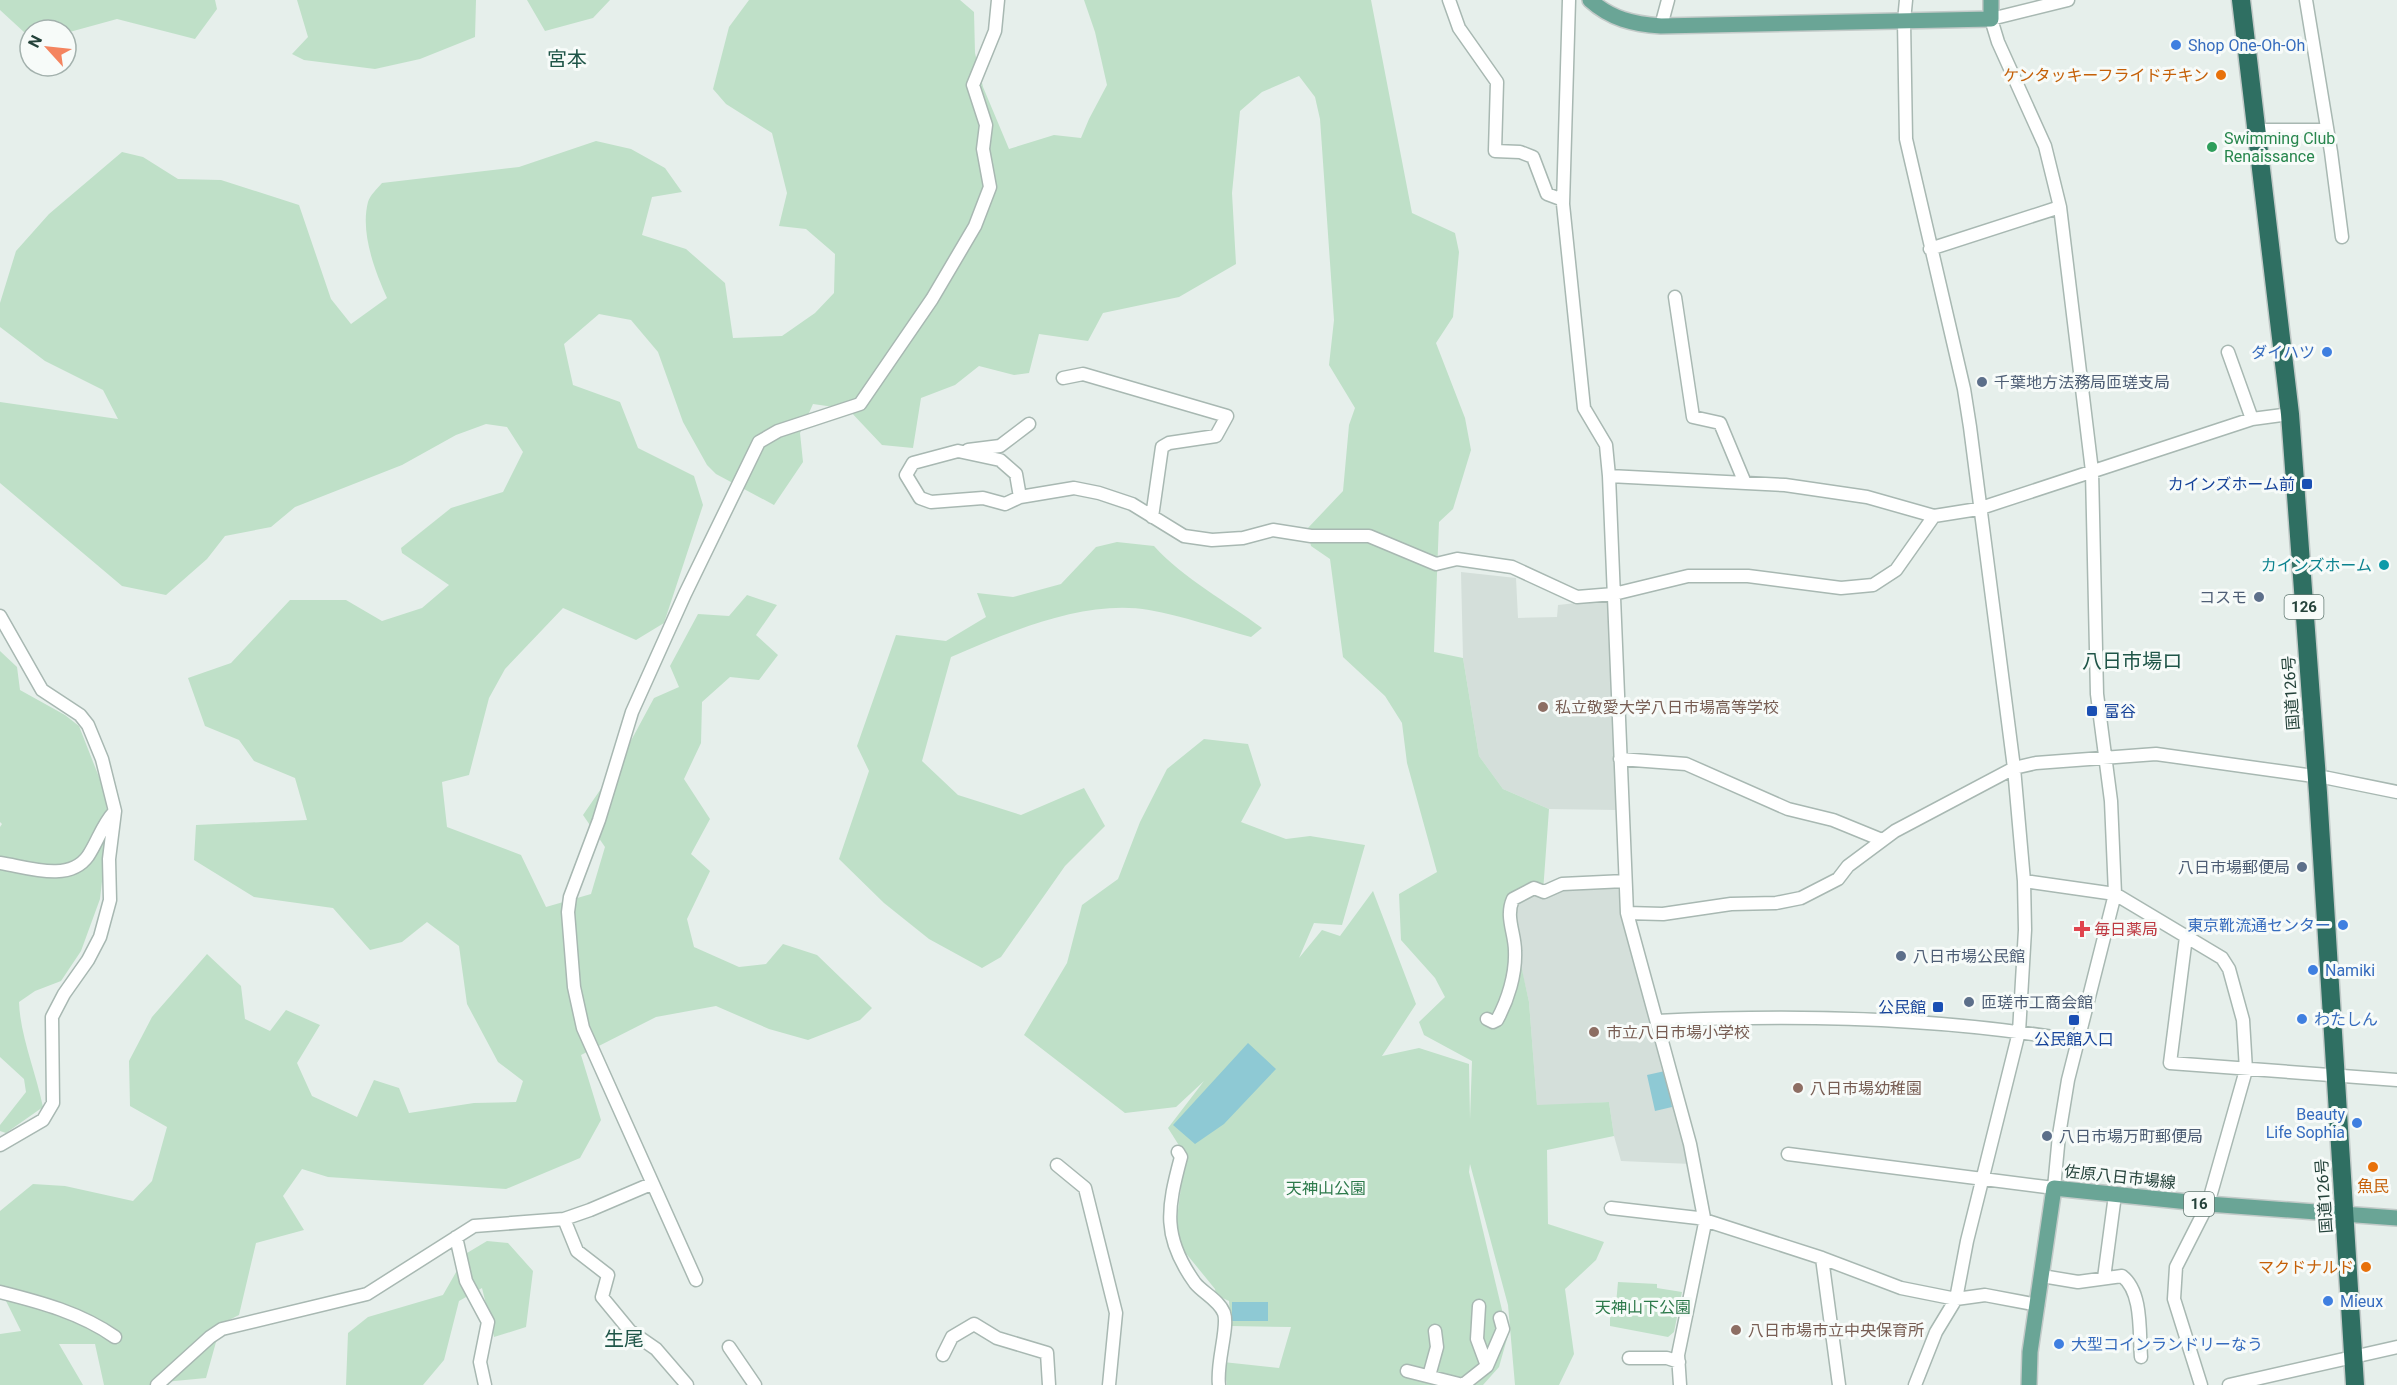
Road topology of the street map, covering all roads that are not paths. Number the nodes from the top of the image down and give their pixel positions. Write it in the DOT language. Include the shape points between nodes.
graph roads {
  1 [pos="998,0"];
  2 [pos="1449,0"];
  3 [pos="1569,0"];
  4 [pos="1590,0"];
  5 [pos="1668,0"];
  6 [pos="1906,0"];
  7 [pos="1991,0"];
  8 [pos="2068,0"];
  9 [pos="2241,0"];
  10 [pos="2306,0"];
  11 [pos="1990,19"];
  12 [pos="1904,21"];
  13 [pos="1661,26"];
  14 [pos="2256,130"];
  15 [pos="2326,130"];
  16 [pos="1563,200"];
  17 [pos="2060,207"];
  18 [pos="2342,237"];
  19 [pos="1930,249"];
  20 [pos="1674,297"];
  21 [pos="2228,352"];
  22 [pos="1063,378"];
  23 [pos="2290,414"];
  24 [pos="2252,419"];
  25 [pos="1029,424"];
  26 [pos="958,451"];
  27 [pos="2092,471"];
  28 [pos="1609,476"];
  29 [pos="1745,483"];
  30 [pos="1020,497"];
  31 [pos="1978,508"];
  32 [pos="1934,516"];
  33 [pos="1152,517"];
  34 [pos="1614,594"];
  35 [pos="0,615"];
  36 [pos="2107,756"];
  37 [pos="1620,759"];
  38 [pos="2014,768"];
  39 [pos="2317,777"];
  40 [pos="2397,792"];
  41 [pos="115,811"];
  42 [pos="1882,840"];
  43 [pos="0,863"];
  44 [pos="1625,881"];
  45 [pos="2024,881"];
  46 [pos="2115,894"];
  47 [pos="1626,913"];
  48 [pos="2186,937"];
  49 [pos="1486,1019"];
  50 [pos="1657,1021"];
  51 [pos="2019,1032"];
  52 [pos="2077,1041"];
  53 [pos="2246,1070"];
  54 [pos="2335,1075"];
  55 [pos="2397,1080"];
  56 [pos="0,1145"];
  57 [pos="1178,1152"];
  58 [pos="1788,1154"];
  59 [pos="1057,1165"];
  60 [pos="1984,1178"];
  61 [pos="651,1184"];
  62 [pos="2054,1188"];
  63 [pos="2115,1195"];
  64 [pos="2208,1204"];
  65 [pos="1611,1208"];
  66 [pos="2345,1215"];
  67 [pos="2397,1218"];
  68 [pos="564,1219"];
  69 [pos="1705,1223"];
  70 [pos="456,1236"];
  71 [pos="1822,1258"];
  72 [pos="2042,1276"];
  73 [pos="2104,1278"];
  74 [pos="696,1280"];
  75 [pos="0,1292"];
  76 [pos="1956,1299"];
  77 [pos="1479,1305"];
  78 [pos="2038,1305"];
  79 [pos="1500,1318"];
  80 [pos="1435,1331"];
  81 [pos="115,1337"];
  82 [pos="729,1347"];
  83 [pos="2397,1347"];
  84 [pos="943,1355"];
  85 [pos="2353,1356"];
  86 [pos="2141,1357"];
  87 [pos="1629,1358"];
  88 [pos="1679,1362"];
  89 [pos="1487,1366"];
  90 [pos="1407,1371"];
  91 [pos="1429,1376"];
  92 [pos="157,1385"];
  93 [pos="484,1385"];
  94 [pos="687,1385"];
  95 [pos="754,1385"];
  96 [pos="1050,1385"];
  97 [pos="1109,1385"];
  98 [pos="1219,1385"];
  99 [pos="1463,1385"];
  100 [pos="1680,1385"];
  101 [pos="1839,1385"];
  102 [pos="1915,1385"];
  103 [pos="2029,1385"];
  104 [pos="2201,1385"];
  105 [pos="2229,1385"];
  106 [pos="2355,1385"];
  1 -- 61 [label="street" via="995,31 973,85 986,125 983,149 990,187 975,225 932,298 860,404 778,430 759,442 632,712 599,820 570,897 574,987 583,1028"];
  2 -- 16 [label="street" via="1459,28 1497,82 1495,151 1533,157 1547,194"];
  3 -- 16 [label="street"];
  4 -- 13 [label="main road" via="1626,22"];
  5 -- 13 [label="street"];
  6 -- 12 [label="street"];
  7 -- 11 [label="main road"];
  8 -- 11 [label="street"];
  9 -- 14 [label="highway, 国道126号 / 126"];
  10 -- 15 [label="street"];
  11 -- 12 [label="main road"];
  11 -- 17 [label="street" via="2045,146"];
  12 -- 13 [label="main road"];
  12 -- 19 [label="street" via="1906,139"];
  14 -- 15 [label="street"];
  14 -- 23 [label="highway, 国道126号 / 126"];
  15 -- 18 [label="street"];
  16 -- 28 [label="street" via="1584,408 1606,445"];
  17 -- 19 [label="street"];
  17 -- 27 [label="street"];
  19 -- 31 [label="street" via="1964,389"];
  20 -- 29 [label="street" via="1693,417 1720,423"];
  21 -- 24 [label="street"];
  22 -- 33 [label="street" via="1083,374 1227,417 1216,436 1162,447"];
  23 -- 24 [label="street"];
  23 -- 39 [label="highway, 国道126号 / 126"];
  24 -- 27 [label="street"];
  25 -- 26 [label="street" via="1000,446"];
  26 -- 30 [label="street" via="1000,460 1016,474"];
  26 -- 30 [label="street" via="913,462 906,475 920,498 931,502 983,498 1005,504"];
  27 -- 31 [label="street"];
  27 -- 36 [label="street" via="2097,694"];
  28 -- 29 [label="street"];
  28 -- 34 [label="street"];
  29 -- 32 [label="street" via="1867,497"];
  30 -- 33 [label="street" via="1074,489 1132,504"];
  31 -- 32 [label="street"];
  31 -- 38 [label="street"];
  32 -- 34 [label="street" via="1896,570 1873,585 1841,588 1748,576 1688,576"];
  33 -- 34 [label="street" via="1184,536 1212,540 1243,538 1273,530 1311,536 1369,536 1436,564 1457,559 1488,561 1512,567 1577,597"];
  34 -- 37 [label="street"];
  35 -- 41 [label="street" via="42,690 80,715 88,725 102,759"];
  36 -- 38 [label="street"];
  36 -- 39 [label="street" via="2156,754"];
  36 -- 46 [label="street"];
  37 -- 42 [label="street" via="1686,764 1788,809 1833,820"];
  37 -- 44 [label="street"];
  38 -- 42 [label="street"];
  38 -- 45 [label="street"];
  39 -- 40 [label="street"];
  39 -- 54 [label="highway, 国道126号 / 126"];
  41 -- 43 [label="street" via="88,856 76,868 53,872"];
  41 -- 56 [label="street" via="109,859 110,900 100,937 52,1017 53,1103 43,1120"];
  42 -- 47 [label="street" via="1848,866 1838,879 1801,898 1663,914"];
  44 -- 47 [label="street"];
  44 -- 49 [label="street" via="1562,884 1544,892 1534,888 1513,899 1509,921 1515,951 1508,997 1497,1020"];
  45 -- 46 [label="street"];
  45 -- 51 [label="street"];
  46 -- 48 [label="street"];
  46 -- 52 [label="street"];
  47 -- 50 [label="street"];
  48 -- 53 [label="street" via="2222,958 2229,969 2243,1020"];
  48 -- 53 [label="street" via="2170,1063"];
  50 -- 51 [label="street" via="1765,1018 1952,1025"];
  50 -- 69 [label="street" via="1690,1143"];
  51 -- 52 [label="street"];
  51 -- 60 [label="street"];
  52 -- 62 [label="street" via="2061,1117"];
  53 -- 54 [label="street"];
  53 -- 64 [label="street"];
  54 -- 55 [label="street"];
  54 -- 66 [label="highway, 国道126号 / 126"];
  57 -- 98 [label="street" via="1181,1157 1168,1223 1192,1278 1223,1311"];
  58 -- 60 [label="street"];
  59 -- 97 [label="street" via="1085,1188 1116,1313"];
  60 -- 62 [label="street"];
  60 -- 76 [label="street"];
  61 -- 68 [label="street"];
  61 -- 74 [label="street"];
  62 -- 63 [label="main road, 佐原八日市場線 / 16"];
  62 -- 72 [label="main road, 佐原八日市場線"];
  63 -- 64 [label="main road, 佐原八日市場線 / 16"];
  63 -- 73 [label="street"];
  64 -- 66 [label="main road, 佐原八日市場線 / 16"];
  64 -- 104 [label="street" via="2176,1267 2174,1299"];
  65 -- 69 [label="street" via="1698,1218"];
  66 -- 67 [label="main road, 佐原八日市場線"];
  66 -- 85 [label="highway, 国道126号 / 126"];
  68 -- 70 [label="street" via="474,1226"];
  68 -- 94 [label="street" via="577,1251 608,1275 602,1297 630,1331 657,1349"];
  69 -- 71 [label="street"];
  69 -- 88 [label="street"];
  70 -- 92 [label="street" via="368,1294 222,1329"];
  70 -- 93 [label="street" via="466,1281 488,1322 480,1362"];
  71 -- 76 [label="street" via="1901,1288"];
  71 -- 101 [label="street"];
  72 -- 73 [label="street" via="2078,1281"];
  72 -- 78 [label="main road, 佐原八日市場線"];
  73 -- 86 [label="street" via="2122,1276 2132,1287"];
  75 -- 81 [label="street" via="62,1310"];
  76 -- 78 [label="street" via="1985,1295"];
  76 -- 102 [label="street" via="1936,1332"];
  77 -- 89 [label="street" via="1477,1339"];
  78 -- 103 [label="main road, 佐原八日市場線"];
  79 -- 89 [label="street" via="1503,1329"];
  80 -- 91 [label="street" via="1437,1347"];
  82 -- 95 [label="street"];
  83 -- 85 [label="street"];
  84 -- 96 [label="street" via="952,1337 974,1324 997,1338 1047,1353"];
  85 -- 105 [label="street"];
  85 -- 106 [label="highway, 国道126号 / 126"];
  87 -- 88 [label="street" via="1667,1358"];
  88 -- 100 [label="street"];
  89 -- 99 [label="street"];
  90 -- 91 [label="street"];
  91 -- 99 [label="street"];
}
